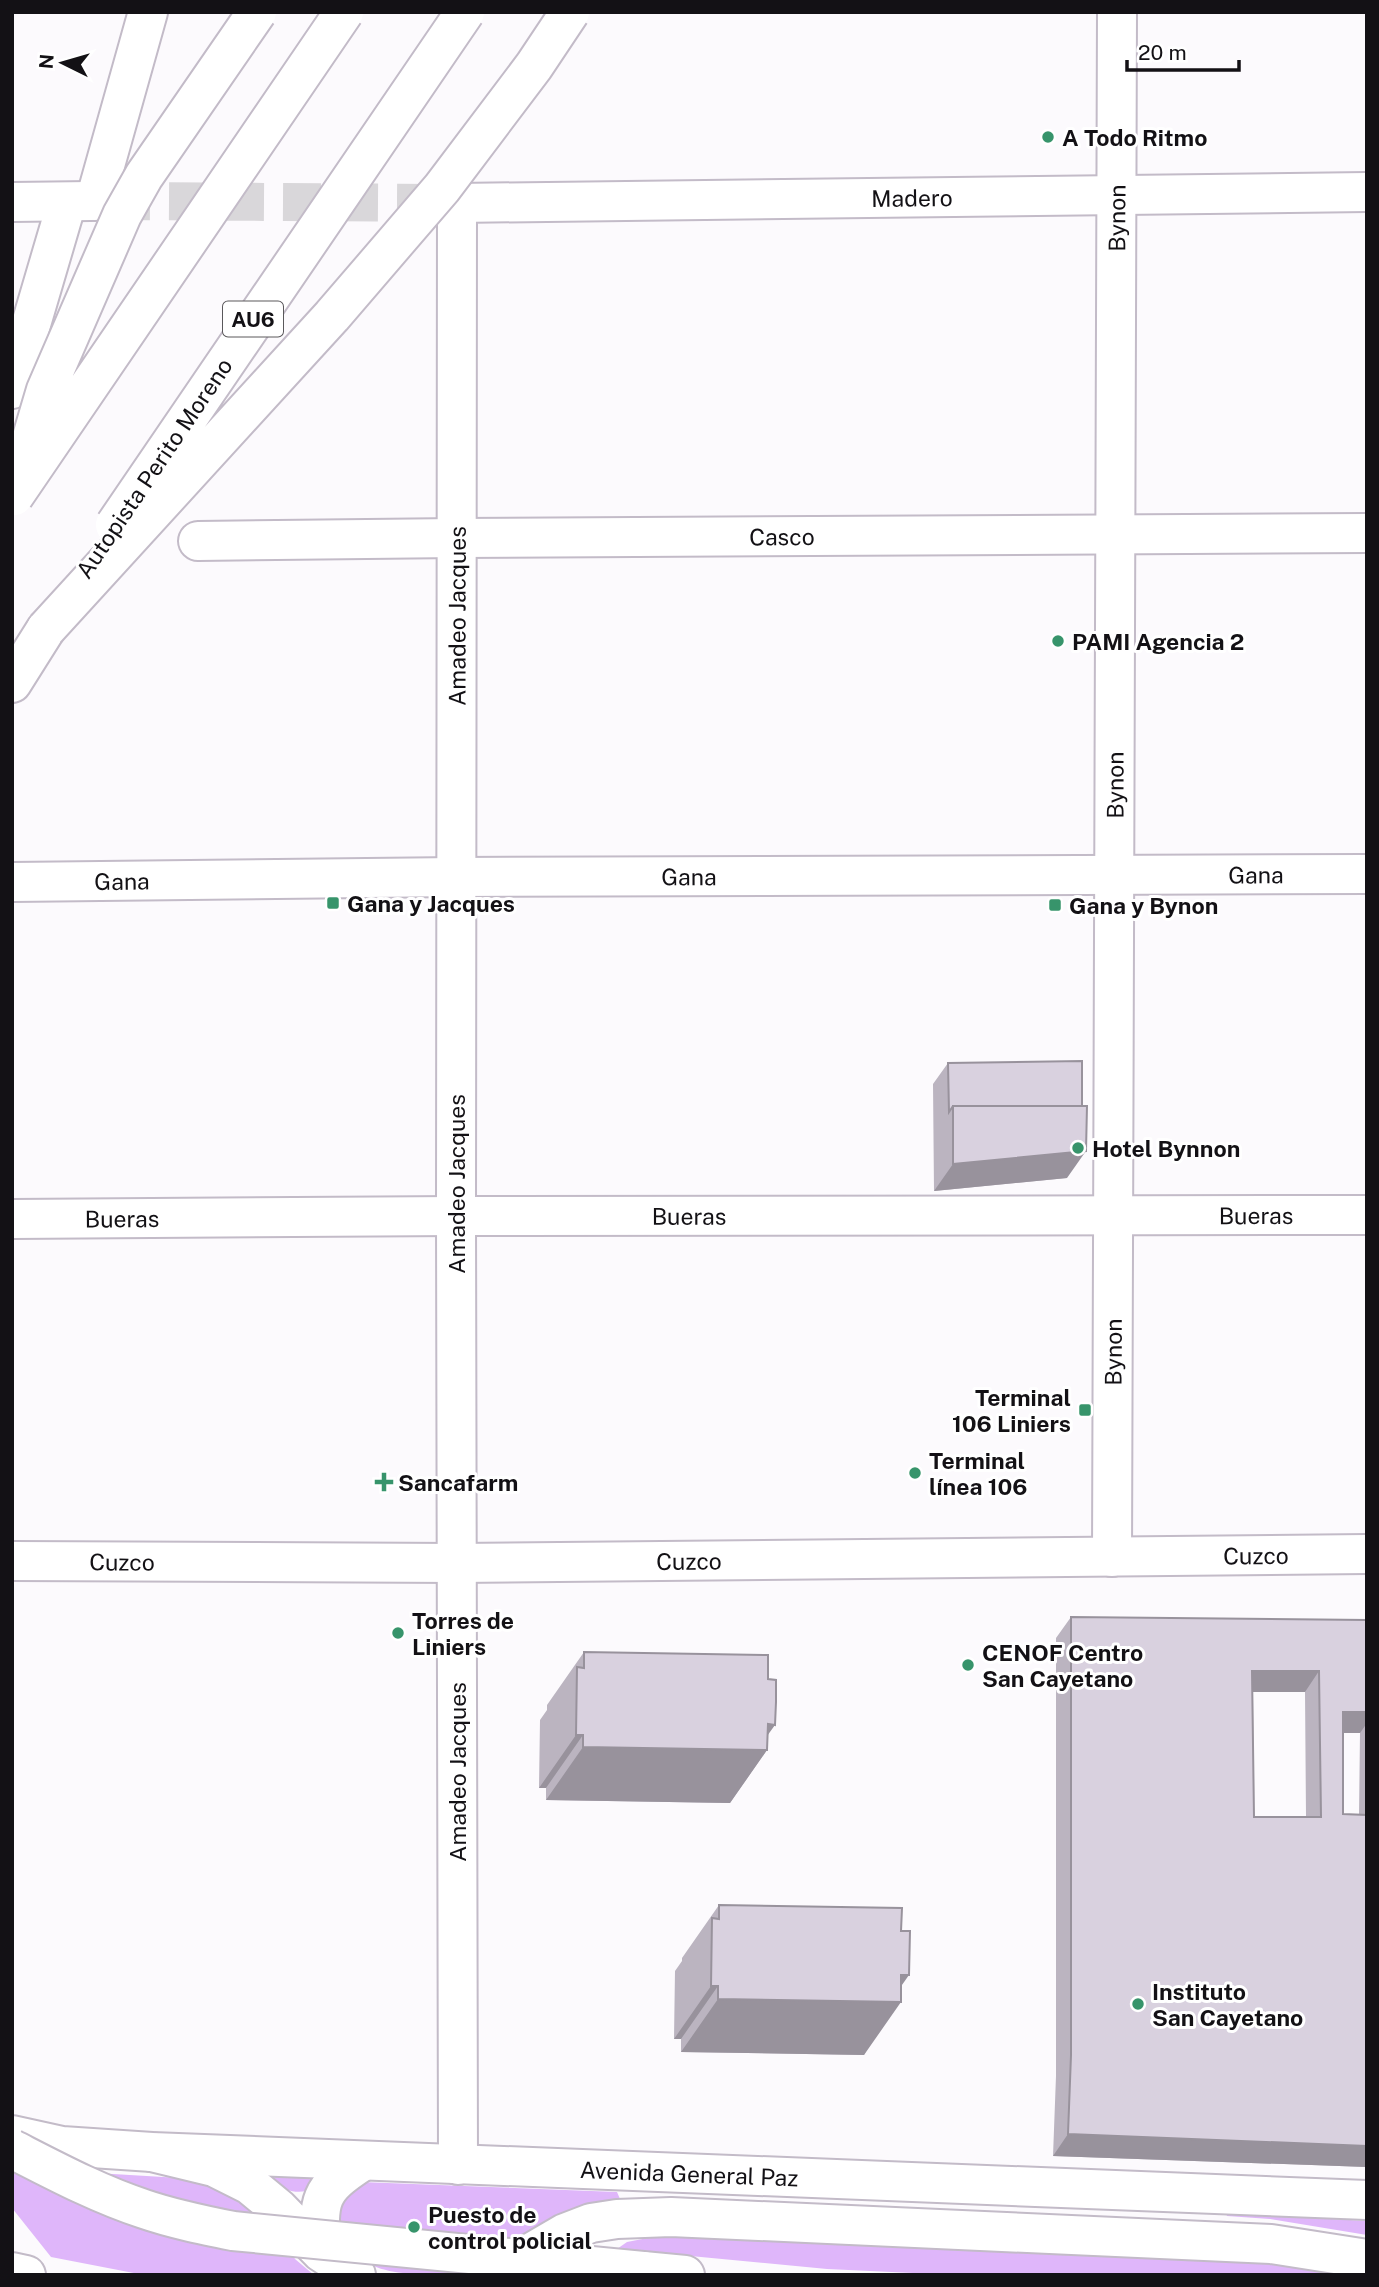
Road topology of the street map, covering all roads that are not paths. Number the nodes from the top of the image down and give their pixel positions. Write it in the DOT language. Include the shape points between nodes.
graph roads {
  1 [pos="148,12"];
  2 [pos="257,12"];
  3 [pos="344,12"];
  4 [pos="465,12"];
  5 [pos="570,12"];
  6 [pos="1116,12"];
  7 [pos="1367,192"];
  8 [pos="1116,195"];
  9 [pos="91,201"];
  10 [pos="12,202"];
  11 [pos="457,203"];
  12 [pos="12,389"];
  13 [pos="13,498"];
  14 [pos="1367,533"];
  15 [pos="1115,536"];
  16 [pos="457,538"];
  17 [pos="198,541"];
  18 [pos="46,629"];
  19 [pos="12,683"];
  20 [pos="1367,874"];
  21 [pos="1113,875"];
  22 [pos="457,877"];
  23 [pos="12,882"];
  24 [pos="1367,1215"];
  25 [pos="456,1216"];
  26 [pos="1113,1216"];
  27 [pos="12,1219"];
  28 [pos="1367,1554"];
  29 [pos="1112,1558"];
  30 [pos="12,1560"];
  31 [pos="457,1563"];
  32 [pos="12,2135"];
  33 [pos="12,2149"];
  34 [pos="152,2152"];
  35 [pos="363,2161"];
  36 [pos="458,2165"];
  37 [pos="1367,2200"];
  38 [pos="321,2252"];
  39 [pos="1367,2259"];
  40 [pos="12,2272"];
  41 [pos="26,2275"];
  42 [pos="356,2275"];
  43 [pos="481,2275"];
  44 [pos="685,2275"];
  1 -- 9 [label="main road"];
  2 -- 13 [label="main road, bridge" via="122,215 46,390"];
  3 -- 13 [label="main road, bridge"];
  4 -- 18 [label="main road, Autopista Perito Moreno / AU6, bridge"];
  5 -- 18 [label="main road, bridge" via="442,188 323,326"];
  6 -- 8 [label="main road, Bynon"];
  7 -- 8 [label="main road, Madero"];
  8 -- 11 [label="main road, Madero"];
  8 -- 15 [label="main road, Bynon"];
  9 -- 10 [label="main road"];
  9 -- 12 [label="main road"];
  11 -- 16 [label="main road, Amadeo Jacques"];
  14 -- 15 [label="main road, Casco"];
  15 -- 16 [label="main road, Casco"];
  15 -- 21 [label="main road, Bynon"];
  16 -- 17 [label="main road, Casco"];
  16 -- 22 [label="main road, Amadeo Jacques"];
  18 -- 19 [label="main road, Autopista Perito Moreno / AU6"];
  20 -- 21 [label="main road, Gana"];
  21 -- 22 [label="main road, Gana"];
  21 -- 26 [label="main road, Bynon"];
  22 -- 23 [label="main road, Gana"];
  22 -- 25 [label="main road, Amadeo Jacques"];
  24 -- 26 [label="main road, Bueras"];
  25 -- 26 [label="main road, Bueras"];
  25 -- 27 [label="main road, Bueras"];
  25 -- 31 [label="main road, Amadeo Jacques"];
  26 -- 29 [label="main road, Bynon"];
  28 -- 29 [label="main road, Cuzco"];
  29 -- 31 [label="main road, Cuzco"];
  30 -- 31 [label="main road, Cuzco"];
  31 -- 36 [label="main road, Amadeo Jacques"];
  32 -- 34 [label="main road, Avenida General Paz" via="62,2146"];
  33 -- 44 [label="main road, bridge" via="142,2209 233,2231"];
  34 -- 35 [label="main road, Avenida General Paz"];
  34 -- 38 [label="main road" via="214,2167 250,2185"];
  35 -- 36 [label="main road, Avenida General Paz"];
  35 -- 38 [label="main road" via="336,2179 323,2197"];
  36 -- 37 [label="main road, Avenida General Paz"];
  38 -- 42 [label="main road"];
  39 -- 43 [label="main road" via="1271,2244 671,2217 591,2222"];
  40 -- 41 [label="main road"];
}
